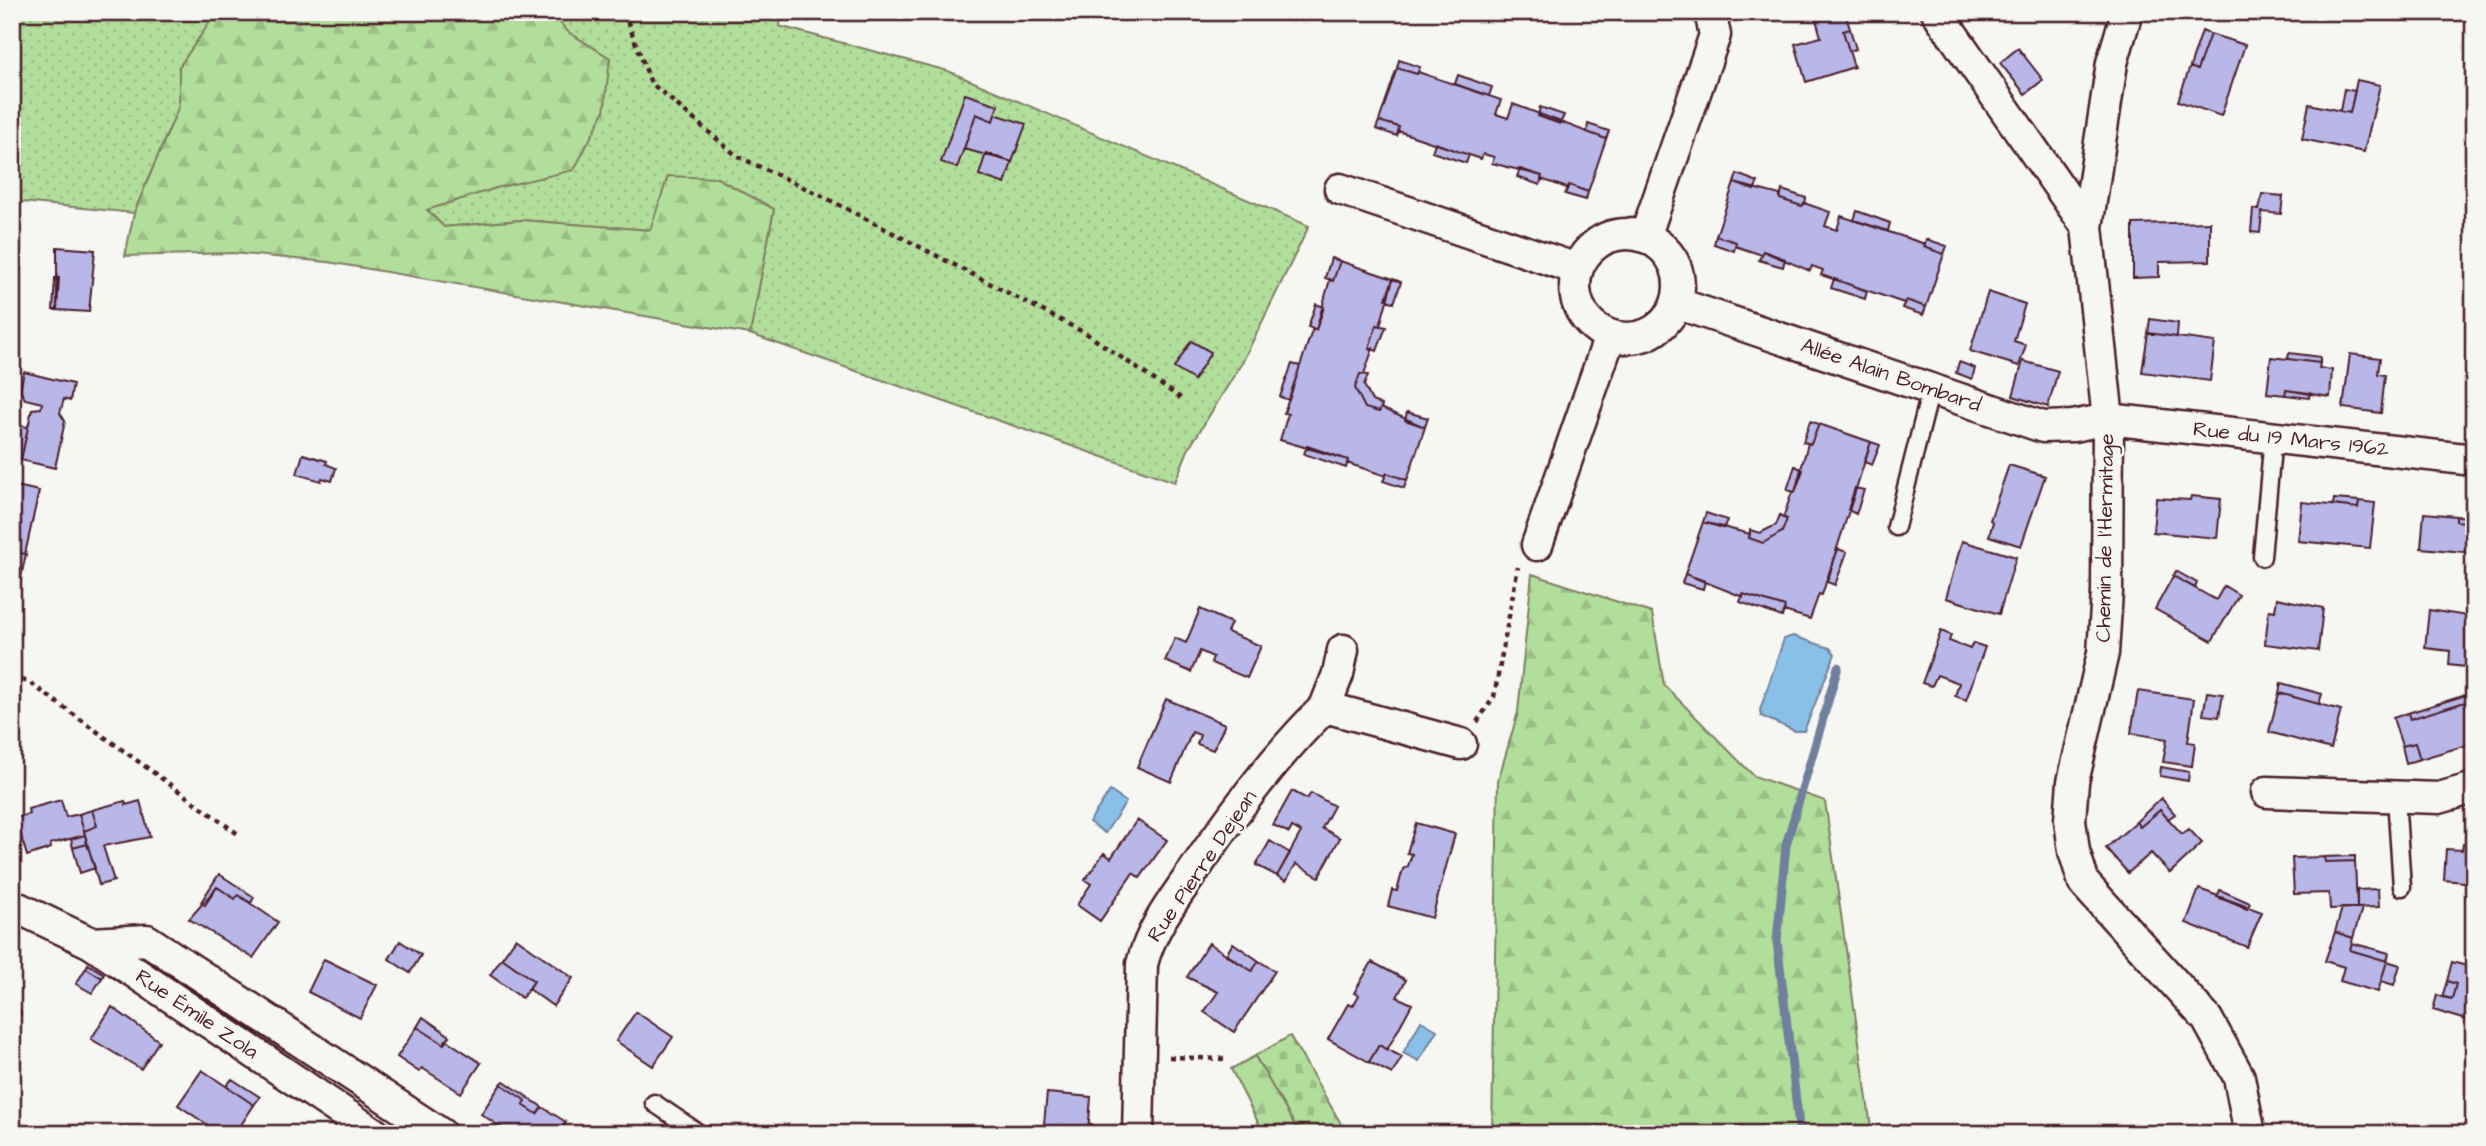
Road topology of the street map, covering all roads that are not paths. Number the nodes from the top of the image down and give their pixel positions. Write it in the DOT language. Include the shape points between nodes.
graph roads {
  1 [pos="1710,12"];
  2 [pos="1937,12"];
  3 [pos="2127,12"];
  4 [pos="1340,189"];
  5 [pos="2087,227"];
  6 [pos="1645,237"];
  7 [pos="1577,269"];
  8 [pos="1676,303"];
  9 [pos="1610,336"];
  10 [pos="1931,389"];
  11 [pos="2108,419"];
  12 [pos="2273,438"];
  13 [pos="2474,460"];
  14 [pos="1896,527"];
  15 [pos="1537,545"];
  16 [pos="2262,557"];
  17 [pos="1343,650"];
  18 [pos="1325,707"];
  19 [pos="1461,744"];
  20 [pos="2474,788"];
  21 [pos="2267,792"];
  22 [pos="2396,797"];
  23 [pos="2402,887"];
  24 [pos="12,905"];
  25 [pos="91,943"];
  26 [pos="654,1103"];
  27 [pos="375,1134"];
  28 [pos="441,1134"];
  29 [pos="700,1134"];
  30 [pos="1138,1134"];
  31 [pos="2250,1134"];
  1 -- 6 [label="street" via="1715,36"];
  2 -- 5 [label="street"];
  3 -- 5 [label="street, Chemin de l'Hermitage" via="2112,63"];
  4 -- 7 [label="street"];
  5 -- 11 [label="street, Chemin de l'Hermitage"];
  6 -- 7 [label="street" via="1624,234 1604,239 1588,251"];
  6 -- 8 [label="street" via="1662,247 1674,264 1679,283"];
  7 -- 9 [label="street" via="1574,289 1579,309 1592,326"];
  8 -- 9 [label="street" via="1666,320 1650,333"];
  8 -- 10 [label="street, Allée Alain Bombard"];
  9 -- 15 [label="street"];
  10 -- 11 [label="street, Allée Alain Bombard" via="2043,427"];
  10 -- 14 [label="lane"];
  11 -- 12 [label="street, Rue du 19 Mars 1962"];
  11 -- 31 [label="street, Chemin de l'Hermitage" via="2103,653 2073,782 2070,820 2074,850 2084,883 2207,1019 2239,1077"];
  12 -- 13 [label="street, Rue du 19 Mars 1962"];
  12 -- 16 [label="lane"];
  17 -- 18 [label="street, Rue Pierre Dejean"];
  18 -- 19 [label="street"];
  18 -- 30 [label="street, Rue Pierre Dejean" via="1285,747 1149,938 1142,964"];
  20 -- 22 [label="street" via="2440,798"];
  21 -- 22 [label="street"];
  22 -- 23 [label="lane"];
  24 -- 25 [label="street, Rue Émile Zola"];
  25 -- 27 [label="street, Rue Émile Zola"];
  25 -- 28 [label="street" via="146,940"];
  26 -- 29 [label="lane"];
}
